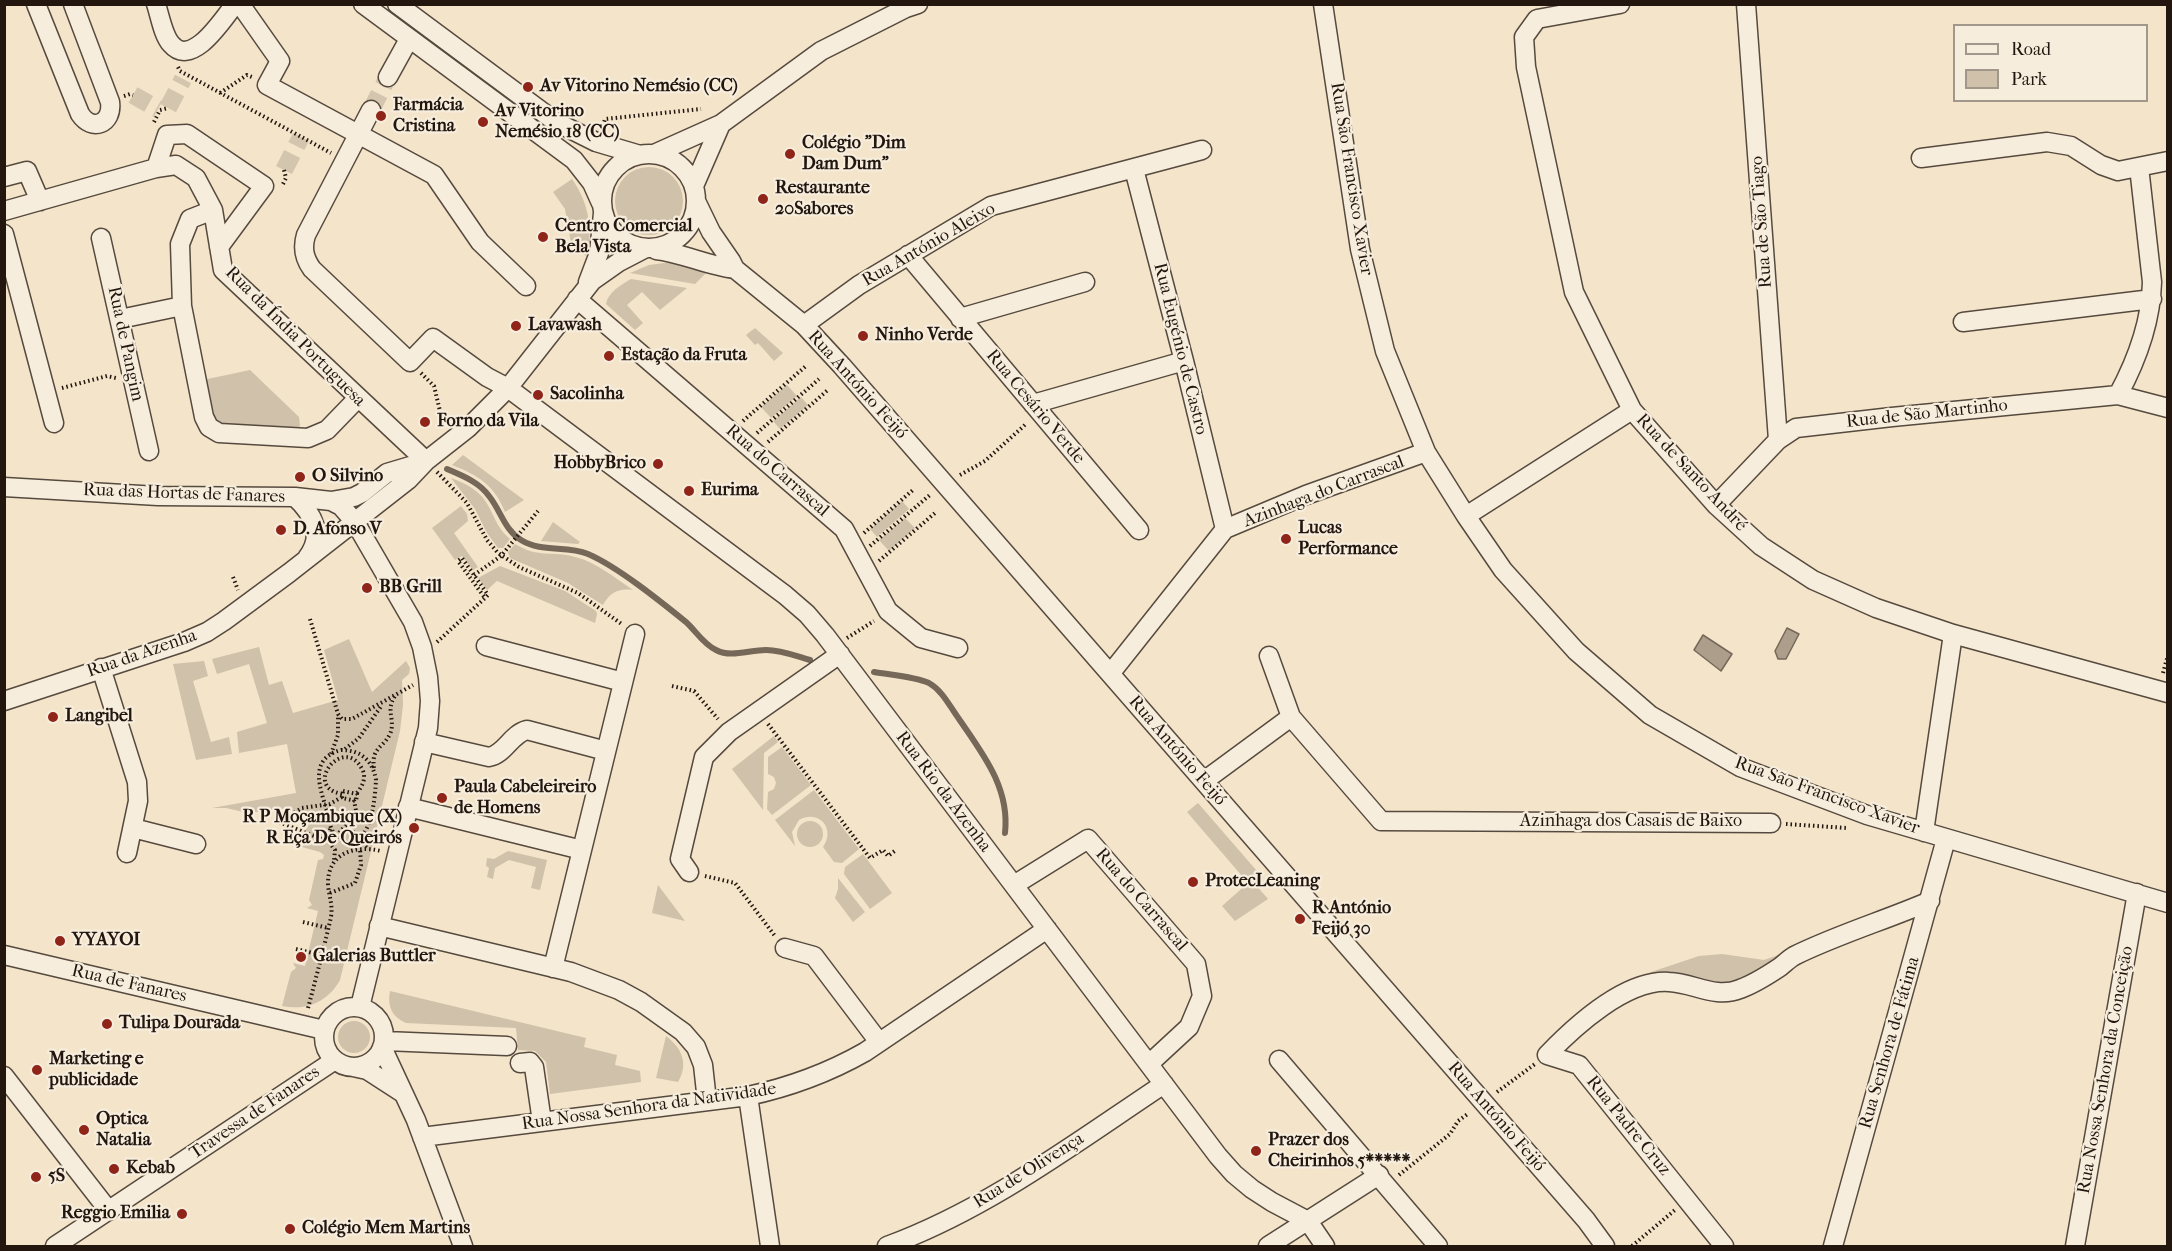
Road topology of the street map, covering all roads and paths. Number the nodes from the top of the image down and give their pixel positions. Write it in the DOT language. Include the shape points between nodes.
graph roads {
  1 [pos="36,4"];
  2 [pos="73,4"];
  3 [pos="156,4"];
  4 [pos="235,4"];
  5 [pos="240,4"];
  6 [pos="363,4"];
  7 [pos="397,4"];
  8 [pos="918,4"];
  9 [pos="1323,4"];
  10 [pos="1620,4"];
  11 [pos="1746,4"];
  12 [pos="414,42"];
  13 [pos="180,71"];
  14 [pos="393,80"];
  15 [pos="267,85"];
  16 [pos="220,93"];
  17 [pos="701,109"];
  18 [pos="376,113"];
  19 [pos="721,124"];
  20 [pos="600,135"];
  21 [pos="364,137"];
  22 [pos="1202,150"];
  23 [pos="647,154"];
  24 [pos="1922,158"];
  25 [pos="2168,160"];
  26 [pos="345,161"];
  27 [pos="2139,167"];
  28 [pos="156,168"];
  29 [pos="1134,169"];
  30 [pos="4,177"];
  31 [pos="695,193"];
  32 [pos="40,201"];
  33 [pos="602,208"];
  34 [pos="213,210"];
  35 [pos="4,211"];
  36 [pos="4,234"];
  37 [pos="101,238"];
  38 [pos="219,247"];
  39 [pos="648,249"];
  40 [pos="908,255"];
  41 [pos="735,269"];
  42 [pos="1085,282"];
  43 [pos="526,286"];
  44 [pos="580,294"];
  45 [pos="2152,299"];
  46 [pos="182,306"];
  47 [pos="960,318"];
  48 [pos="120,319"];
  49 [pos="1963,322"];
  50 [pos="804,325"];
  51 [pos="1184,361"];
  52 [pos="410,362"];
  53 [pos="807,365"];
  54 [pos="107,376"];
  55 [pos="819,379"];
  56 [pos="508,388"];
  57 [pos="829,389"];
  58 [pos="46,392"];
  59 [pos="2118,395"];
  60 [pos="357,399"];
  61 [pos="1033,404"];
  62 [pos="760,406"];
  63 [pos="2168,408"];
  64 [pos="1632,410"];
  65 [pos="440,411"];
  66 [pos="54,423"];
  67 [pos="781,430"];
  68 [pos="1778,440"];
  69 [pos="745,443"];
  70 [pos="148,451"];
  71 [pos="1426,452"];
  72 [pos="426,461"];
  73 [pos="4,487"];
  74 [pos="914,489"];
  75 [pos="295,497"];
  76 [pos="331,501"];
  77 [pos="1716,505"];
  78 [pos="538,511"];
  79 [pos="935,513"];
  80 [pos="1466,516"];
  81 [pos="355,522"];
  82 [pos="869,528"];
  83 [pos="1225,529"];
  84 [pos="1139,530"];
  85 [pos="890,552"];
  86 [pos="501,556"];
  87 [pos="306,559"];
  88 [pos="474,575"];
  89 [pos="233,577"];
  90 [pos="239,593"];
  91 [pos="485,598"];
  92 [pos="888,611"];
  93 [pos="310,619"];
  94 [pos="1953,633"];
  95 [pos="635,634"];
  96 [pos="486,646"];
  97 [pos="958,648"];
  98 [pos="837,651"];
  99 [pos="424,655"];
  100 [pos="1269,656"];
  101 [pos="101,668"];
  102 [pos="1110,674"];
  103 [pos="428,677"];
  104 [pos="623,682"];
  105 [pos="672,686"];
  106 [pos="2166,688"];
  107 [pos="398,694"];
  108 [pos="390,698"];
  109 [pos="4,701"];
  110 [pos="758,711"];
  111 [pos="338,714"];
  112 [pos="1291,717"];
  113 [pos="729,732"];
  114 [pos="424,742"];
  115 [pos="341,750"];
  116 [pos="606,751"];
  117 [pos="329,756"];
  118 [pos="375,771"];
  119 [pos="1204,782"];
  120 [pos="356,794"];
  121 [pos="342,796"];
  122 [pos="354,800"];
  123 [pos="325,805"];
  124 [pos="408,807"];
  125 [pos="353,818"];
  126 [pos="1878,818"];
  127 [pos="1771,823"];
  128 [pos="330,824"];
  129 [pos="368,827"];
  130 [pos="133,828"];
  131 [pos="1924,832"];
  132 [pos="336,836"];
  133 [pos="317,838"];
  134 [pos="1946,839"];
  135 [pos="354,842"];
  136 [pos="196,844"];
  137 [pos="360,848"];
  138 [pos="368,848"];
  139 [pos="582,850"];
  140 [pos="896,850"];
  141 [pos="127,853"];
  142 [pos="397,855"];
  143 [pos="331,868"];
  144 [pos="689,872"];
  145 [pos="1014,885"];
  146 [pos="330,892"];
  147 [pos="2138,893"];
  148 [pos="1929,901"];
  149 [pos="2168,903"];
  150 [pos="303,922"];
  151 [pos="380,926"];
  152 [pos="328,928"];
  153 [pos="1047,929"];
  154 [pos="785,948"];
  155 [pos="296,949"];
  156 [pos="4,955"];
  157 [pos="321,955"];
  158 [pos="553,968"];
  159 [pos="360,1007"];
  160 [pos="304,1026"];
  161 [pos="324,1030"];
  162 [pos="879,1042"];
  163 [pos="383,1044"];
  164 [pos="507,1046"];
  165 [pos="1546,1055"];
  166 [pos="335,1060"];
  167 [pos="1279,1060"];
  168 [pos="520,1063"];
  169 [pos="1149,1064"];
  170 [pos="353,1067"];
  171 [pos="4,1076"];
  172 [pos="1164,1084"];
  173 [pos="402,1093"];
  174 [pos="748,1096"];
  175 [pos="707,1101"];
  176 [pos="1483,1103"];
  177 [pos="542,1122"];
  178 [pos="422,1137"];
  179 [pos="1383,1180"];
  180 [pos="1687,1200"];
  181 [pos="109,1211"];
  182 [pos="1308,1221"];
  183 [pos="56,1246"];
  184 [pos="463,1246"];
  185 [pos="770,1246"];
  186 [pos="887,1246"];
  187 [pos="1268,1246"];
  188 [pos="1325,1246"];
  189 [pos="1438,1246"];
  190 [pos="1605,1246"];
  191 [pos="1632,1246"];
  192 [pos="1724,1246"];
  193 [pos="1833,1246"];
  194 [pos="2075,1246"];
  1 -- 2 [label="street" via="80,114 84,121 100,123 111,111 110,102"];
  3 -- 4 [label="street" via="170,43 188,51 201,44"];
  5 -- 15 [label="street" via="280,61"];
  6 -- 12 [label="street"];
  7 -- 23 [label="street" via="556,122 596,142"];
  8 -- 19 [label="street" via="821,51"];
  9 -- 71 [label="street, Rua São Francisco Xavier" via="1360,249 1385,351"];
  10 -- 64 [label="street, Rua de Santo André" via="1537,19 1524,37 1526,67 1574,291"];
  11 -- 68 [label="street, Rua de São Tiago"];
  12 -- 14 [label="street"];
  12 -- 33 [label="street" via="577,163 592,183"];
  13 -- 16 [label="path"];
  15 -- 16 [label="path" via="247,75"];
  15 -- 21 [label="street"];
  16 -- 26 [label="path"];
  17 -- 20 [label="path" via="605,119"];
  18 -- 21 [label="street"];
  19 -- 23 [label="street"];
  19 -- 31 [label="street"];
  21 -- 26 [label="street"];
  21 -- 43 [label="street" via="434,175 480,242"];
  22 -- 29 [label="street, Rua António Aleixo"];
  23 -- 31 [label="street" via="667,157 679,164 688,174"];
  23 -- 33 [label="street" via="627,159 616,167 603,190"];
  24 -- 27 [label="street" via="2048,142 2071,146 2118,171"];
  25 -- 27 [label="street"];
  26 -- 52 [label="street" via="306,235 304,255 312,268"];
  27 -- 45 [label="street"];
  28 -- 32 [label="street, Rua da Índia Portuguesa"];
  28 -- 34 [label="street, Rua da Índia Portuguesa" via="176,165 196,178"];
  28 -- 38 [label="street" via="167,135 187,134 264,186"];
  29 -- 40 [label="street, Rua António Aleixo" via="991,206"];
  29 -- 51 [label="street, Rua Eugénio de Castro"];
  30 -- 32 [label="street" via="27,171"];
  31 -- 39 [label="street" via="694,214 688,228 665,246"];
  31 -- 41 [label="street, Rua António Feijó" via="706,224"];
  32 -- 35 [label="street, Rua da Índia Portuguesa"];
  33 -- 39 [label="street" via="607,224 622,241"];
  33 -- 44 [label="street" via="599,253"];
  34 -- 38 [label="street, Rua da Índia Portuguesa"];
  34 -- 46 [label="street" via="190,219 180,244"];
  36 -- 58 [label="street"];
  37 -- 48 [label="street, Rua de Pangim"];
  38 -- 60 [label="street, Rua da Índia Portuguesa" via="223,270"];
  39 -- 41 [label="street, Rua António Feijó"];
  39 -- 44 [label="street" via="609,267"];
  40 -- 47 [label="street, Rua Cesário Verde"];
  40 -- 50 [label="street, Rua António Aleixo"];
  41 -- 50 [label="street, Rua António Feijó"];
  42 -- 47 [label="street"];
  44 -- 56 [label="street"];
  44 -- 69 [label="street, Rua do Carrascal"];
  45 -- 49 [label="street"];
  45 -- 59 [label="street" via="2136,356"];
  46 -- 48 [label="street"];
  46 -- 60 [label="street" via="204,417 213,431 314,436 327,430"];
  47 -- 61 [label="street, Rua Cesário Verde"];
  48 -- 70 [label="street, Rua de Pangim"];
  50 -- 102 [label="street, Rua António Feijó"];
  51 -- 61 [label="street"];
  51 -- 83 [label="street, Rua Eugénio de Castro"];
  52 -- 56 [label="street, Rua Rio da Azenha" via="433,338"];
  52 -- 65 [label="path" via="434,386"];
  53 -- 62 [label="path"];
  54 -- 58 [label="path"];
  55 -- 69 [label="path"];
  56 -- 72 [label="street" via="468,428"];
  56 -- 98 [label="street, Rua Rio da Azenha" via="785,595 812,619"];
  57 -- 67 [label="path"];
  58 -- 66 [label="street"];
  59 -- 63 [label="street, Rua de São Martinho"];
  59 -- 68 [label="street, Rua de São Martinho" via="1796,428"];
  60 -- 72 [label="street, Rua da Índia Portuguesa"];
  61 -- 84 [label="street, Rua Cesário Verde"];
  64 -- 77 [label="street, Rua de Santo André"];
  64 -- 80 [label="street"];
  68 -- 77 [label="street, Rua de São Martinho"];
  69 -- 92 [label="street, Rua do Carrascal" via="844,529"];
  71 -- 80 [label="street, Rua São Francisco Xavier"];
  71 -- 83 [label="street, Azinhaga do Carrascal"];
  72 -- 76 [label="street, Rua das Hortas de Fanares" via="387,473 362,494"];
  72 -- 81 [label="street, Rua da Azenha"];
  72 -- 86 [label="path" via="467,503 487,540"];
  73 -- 75 [label="street, Rua das Hortas de Fanares" via="158,496"];
  74 -- 82 [label="path"];
  75 -- 76 [label="street, Rua das Hortas de Fanares"];
  75 -- 87 [label="street" via="316,526 315,545"];
  76 -- 81 [label="street"];
  77 -- 94 [label="street, Rua de Santo André" via="1761,546 1813,580 1876,608"];
  78 -- 86 [label="path"];
  79 -- 85 [label="path"];
  80 -- 126 [label="street, Rua São Francisco Xavier" via="1503,570 1576,651 1650,715 1740,767"];
  81 -- 87 [label="street, Rua da Azenha"];
  81 -- 99 [label="street" via="413,622"];
  83 -- 102 [label="street, Azinhaga do Carrascal"];
  86 -- 88 [label="path"];
  86 -- 95 [label="path" via="578,593"];
  87 -- 101 [label="street, Rua da Azenha" via="207,632"];
  88 -- 91 [label="path" via="488,595"];
  88 -- 91 [label="path" via="462,558 458,561"];
  89 -- 90 [label="path"];
  91 -- 99 [label="path"];
  92 -- 97 [label="street, Rua do Carrascal" via="921,638"];
  92 -- 98 [label="path"];
  93 -- 111 [label="path"];
  94 -- 106 [label="street, Rua de Santo André"];
  94 -- 131 [label="street"];
  95 -- 104 [label="street"];
  96 -- 104 [label="street"];
  98 -- 110 [label="street"];
  98 -- 145 [label="street, Rua Rio da Azenha"];
  99 -- 103 [label="street"];
  100 -- 112 [label="street"];
  101 -- 109 [label="street, Rua da Azenha"];
  101 -- 130 [label="street" via="137,782"];
  102 -- 119 [label="street, Rua António Feijó"];
  103 -- 107 [label="path"];
  103 -- 114 [label="street" via="430,700"];
  104 -- 116 [label="street"];
  105 -- 113 [label="path" via="694,691"];
  107 -- 108 [label="path"];
  107 -- 118 [label="path" via="390,706 391,732 374,754"];
  108 -- 111 [label="path" via="352,719 345,720"];
  108 -- 115 [label="path" via="356,741"];
  110 -- 113 [label="street"];
  110 -- 140 [label="path" via="870,858 883,850 888,856"];
  111 -- 117 [label="path" via="337,740"];
  112 -- 119 [label="street"];
  112 -- 127 [label="street, Azinhaga dos Casais de Baixo" via="1381,821"];
  113 -- 144 [label="street" via="704,757 680,859"];
  114 -- 116 [label="street" via="489,757 527,730"];
  114 -- 124 [label="street"];
  115 -- 118 [label="path" via="358,753"];
  115 -- 123 [label="path" via="328,756 320,767 318,781"];
  116 -- 139 [label="street"];
  118 -- 129 [label="path" via="376,788"];
  119 -- 176 [label="street, Rua António Feijó"];
  120 -- 121 [label="path" via="343,791"];
  120 -- 121 [label="path" via="364,773 356,761 342,757 330,764 325,780 331,790"];
  120 -- 122 [label="path"];
  121 -- 122 [label="path"];
  121 -- 123 [label="path"];
  122 -- 125 [label="path"];
  123 -- 128 [label="path"];
  123 -- 133 [label="path" via="302,808 279,822"];
  124 -- 139 [label="street"];
  124 -- 142 [label="street"];
  125 -- 132 [label="path"];
  125 -- 135 [label="path"];
  126 -- 127 [label="path" via="1864,828"];
  126 -- 131 [label="street, Rua São Francisco Xavier"];
  128 -- 132 [label="path"];
  128 -- 133 [label="path" via="328,835"];
  129 -- 135 [label="path" via="364,836"];
  129 -- 138 [label="path"];
  130 -- 136 [label="street"];
  130 -- 141 [label="street"];
  131 -- 134 [label="street, Rua São Francisco Xavier"];
  132 -- 135 [label="path"];
  133 -- 143 [label="path" via="333,847"];
  134 -- 147 [label="street, Rua São Francisco Xavier"];
  134 -- 148 [label="street, Rua Senhora de Fátima"];
  137 -- 138 [label="path"];
  137 -- 143 [label="path" via="342,854"];
  137 -- 146 [label="path" via="361,865 355,883"];
  138 -- 142 [label="path"];
  139 -- 158 [label="street"];
  142 -- 151 [label="street"];
  143 -- 146 [label="path"];
  144 -- 154 [label="path" via="735,883"];
  145 -- 153 [label="street, Rua Rio da Azenha"];
  145 -- 169 [label="street, Rua do Carrascal" via="1088,839 1196,964 1202,996 1189,1027"];
  146 -- 152 [label="path"];
  147 -- 149 [label="street, Rua São Francisco Xavier"];
  147 -- 194 [label="street, Rua Nossa Senhora da Conceição"];
  148 -- 165 [label="street" via="1792,957 1754,983 1729,993 1670,982 1632,990 1592,1015"];
  148 -- 193 [label="street, Rua Senhora de Fátima"];
  150 -- 152 [label="path"];
  151 -- 158 [label="street"];
  151 -- 159 [label="street"];
  152 -- 157 [label="path"];
  153 -- 162 [label="street, Rua Nossa Senhora da Natividade"];
  153 -- 169 [label="street, Rua Rio da Azenha"];
  154 -- 162 [label="street" via="814,956"];
  155 -- 157 [label="path"];
  156 -- 160 [label="street, Rua de Fanares"];
  157 -- 160 [label="path"];
  158 -- 175 [label="street" via="619,990 683,1032 700,1056"];
  159 -- 161 [label="street" via="337,1011"];
  159 -- 163 [label="street" via="379,1019 384,1030"];
  160 -- 161 [label="street, Rua de Fanares"];
  161 -- 166 [label="street" via="325,1044"];
  162 -- 174 [label="street, Rua Nossa Senhora da Natividade" via="821,1075"];
  163 -- 164 [label="street"];
  163 -- 170 [label="street" via="371,1062"];
  163 -- 173 [label="street"];
  165 -- 176 [label="path"];
  165 -- 180 [label="street, Rua Padre Cruz" via="1579,1065"];
  166 -- 170 [label="street"];
  166 -- 181 [label="street, Travessa de Fanares"];
  167 -- 179 [label="street"];
  168 -- 177 [label="street" via="530,1062 534,1067"];
  169 -- 172 [label="street, Rua Rio da Azenha"];
  170 -- 173 [label="street" via="375,1074"];
  171 -- 181 [label="street"];
  172 -- 182 [label="street, Rua Rio da Azenha" via="1234,1174 1262,1196"];
  172 -- 186 [label="street, Rua de Olivença" via="986,1200"];
  173 -- 178 [label="street"];
  174 -- 175 [label="street, Rua Nossa Senhora da Natividade"];
  174 -- 185 [label="street"];
  175 -- 177 [label="street, Rua Nossa Senhora da Natividade"];
  176 -- 179 [label="path" via="1458,1120 1450,1134"];
  176 -- 190 [label="street, Rua António Feijó"];
  177 -- 178 [label="street, Rua Nossa Senhora da Natividade"];
  178 -- 184 [label="street"];
  179 -- 182 [label="street"];
  179 -- 189 [label="street"];
  180 -- 191 [label="path"];
  180 -- 192 [label="street, Rua Padre Cruz"];
  181 -- 183 [label="street, Travessa de Fanares"];
  182 -- 187 [label="street"];
  182 -- 188 [label="street, Rua Rio da Azenha"];
}
